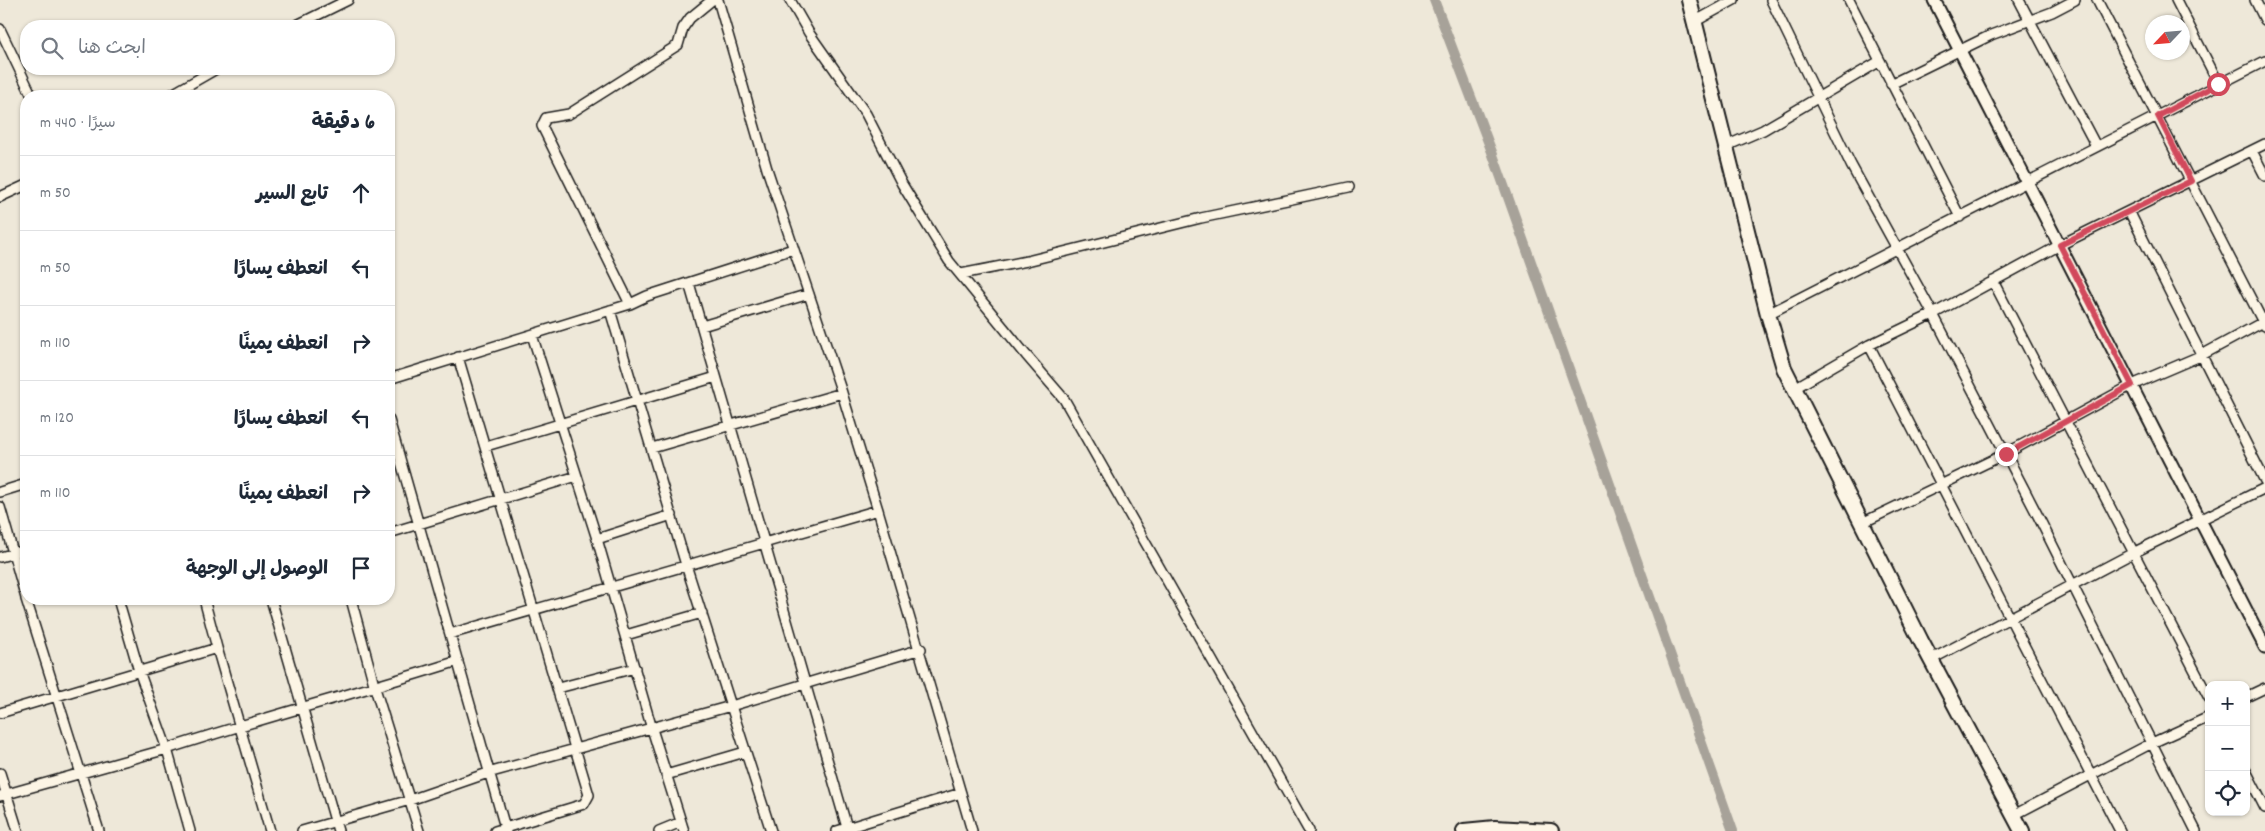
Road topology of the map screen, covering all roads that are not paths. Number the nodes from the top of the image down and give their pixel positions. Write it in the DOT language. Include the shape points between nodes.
graph roads {
  1 [pos="348,0"];
  2 [pos="712,0"];
  3 [pos="718,0"];
  4 [pos="790,0"];
  5 [pos="1689,0"];
  6 [pos="1734,0"];
  7 [pos="1771,0"];
  8 [pos="1849,0"];
  9 [pos="1934,0"];
  10 [pos="2019,0"];
  11 [pos="2075,0"];
  12 [pos="2096,0"];
  13 [pos="2176,0"];
  14 [pos="2255,0"];
  15 [pos="308,20"];
  16 [pos="2030,20"];
  17 [pos="2265,20"];
  18 [pos="1694,22"];
  19 [pos="0,29"];
  20 [pos="1960,51"];
  21 [pos="1880,61"];
  22 [pos="2265,61"];
  23 [pos="20,71"];
  24 [pos="22,75"];
  25 [pos="205,75"];
  26 [pos="1891,84"];
  27 [pos="2218,84"];
  28 [pos="29,90"];
  29 [pos="179,90"];
  30 [pos="1819,98"];
  31 [pos="2158,116"];
  32 [pos="2265,144"];
  33 [pos="1726,146"];
  34 [pos="2096,146"];
  35 [pos="2252,151"];
  36 [pos="2265,176"];
  37 [pos="2026,181"];
  38 [pos="2191,181"];
  39 [pos="1349,186"];
  40 [pos="20,188"];
  41 [pos="0,197"];
  42 [pos="2128,211"];
  43 [pos="1960,217"];
  44 [pos="2060,245"];
  45 [pos="793,249"];
  46 [pos="1897,249"];
  47 [pos="961,274"];
  48 [pos="1993,281"];
  49 [pos="689,283"];
  50 [pos="809,294"];
  51 [pos="630,304"];
  52 [pos="610,310"];
  53 [pos="1768,314"];
  54 [pos="1933,314"];
  55 [pos="2264,323"];
  56 [pos="702,326"];
  57 [pos="532,335"];
  58 [pos="1868,344"];
  59 [pos="2200,356"];
  60 [pos="458,357"];
  61 [pos="395,377"];
  62 [pos="716,377"];
  63 [pos="2132,385"];
  64 [pos="1793,388"];
  65 [pos="842,393"];
  66 [pos="638,401"];
  67 [pos="2066,421"];
  68 [pos="561,424"];
  69 [pos="732,425"];
  70 [pos="395,442"];
  71 [pos="486,446"];
  72 [pos="652,448"];
  73 [pos="2006,454"];
  74 [pos="577,476"];
  75 [pos="2265,482"];
  76 [pos="1942,484"];
  77 [pos="20,486"];
  78 [pos="2265,488"];
  79 [pos="0,492"];
  80 [pos="499,498"];
  81 [pos="0,507"];
  82 [pos="878,510"];
  83 [pos="672,515"];
  84 [pos="2200,520"];
  85 [pos="1862,523"];
  86 [pos="418,524"];
  87 [pos="395,532"];
  88 [pos="597,539"];
  89 [pos="764,542"];
  90 [pos="20,552"];
  91 [pos="2133,553"];
  92 [pos="13,554"];
  93 [pos="0,557"];
  94 [pos="686,565"];
  95 [pos="20,578"];
  96 [pos="2072,586"];
  97 [pos="612,588"];
  98 [pos="28,605"];
  99 [pos="120,605"];
  100 [pos="206,605"];
  101 [pos="273,605"];
  102 [pos="353,605"];
  103 [pos="534,610"];
  104 [pos="702,613"];
  105 [pos="2011,619"];
  106 [pos="450,634"];
  107 [pos="626,635"];
  108 [pos="2265,647"];
  109 [pos="217,648"];
  110 [pos="920,649"];
  111 [pos="1932,659"];
  112 [pos="458,661"];
  113 [pos="635,668"];
  114 [pos="139,671"];
  115 [pos="807,684"];
  116 [pos="375,688"];
  117 [pos="558,688"];
  118 [pos="2265,688"];
  119 [pos="2205,690"];
  120 [pos="2250,695"];
  121 [pos="56,696"];
  122 [pos="302,706"];
  123 [pos="731,706"];
  124 [pos="0,713"];
  125 [pos="2205,719"];
  126 [pos="241,724"];
  127 [pos="652,729"];
  128 [pos="2152,743"];
  129 [pos="167,749"];
  130 [pos="576,750"];
  131 [pos="745,752"];
  132 [pos="0,773"];
  133 [pos="82,773"];
  134 [pos="488,773"];
  135 [pos="666,775"];
  136 [pos="2093,775"];
  137 [pos="2250,779"];
  138 [pos="961,793"];
  139 [pos="3,795"];
  140 [pos="410,800"];
  141 [pos="2265,808"];
  142 [pos="2014,815"];
  143 [pos="335,821"];
  144 [pos="683,827"];
  145 [pos="506,829"];
  146 [pos="848,829"];
  147 [pos="18,831"];
  148 [pos="99,831"];
  149 [pos="190,831"];
  150 [pos="270,831"];
  151 [pos="302,831"];
  152 [pos="338,831"];
  153 [pos="419,831"];
  154 [pos="495,831"];
  155 [pos="659,831"];
  156 [pos="770,831"];
  157 [pos="837,831"];
  158 [pos="972,831"];
  159 [pos="1309,831"];
  160 [pos="1464,831"];
  161 [pos="1551,831"];
  162 [pos="2022,831"];
  163 [pos="2120,831"];
  164 [pos="2196,831"];
  1 -- 15 [label="street"];
  2 -- 51 [label="street" via="690,18 678,45 569,114 543,120 544,133"];
  3 -- 45 [label="street"];
  4 -- 47 [label="street" via="866,114 918,212"];
  5 -- 18 [label="main road"];
  6 -- 18 [label="street"];
  7 -- 30 [label="street"];
  8 -- 21 [label="street"];
  9 -- 20 [label="street"];
  10 -- 16 [label="street"];
  11 -- 16 [label="street"];
  12 -- 31 [label="street"];
  13 -- 27 [label="street"];
  14 -- 17 [label="street"];
  16 -- 20 [label="street"];
  16 -- 34 [label="street"];
  18 -- 33 [label="main road"];
  19 -- 23 [label="street"];
  20 -- 26 [label="street"];
  20 -- 37 [label="street"];
  21 -- 26 [label="street"];
  21 -- 30 [label="street"];
  22 -- 27 [label="street"];
  24 -- 28 [label="street"];
  25 -- 29 [label="street"];
  26 -- 43 [label="street"];
  27 -- 31 [label="street"];
  30 -- 33 [label="street" via="1763,130"];
  30 -- 46 [label="street"];
  31 -- 34 [label="street"];
  31 -- 38 [label="street"];
  32 -- 35 [label="street"];
  33 -- 53 [label="main road"];
  34 -- 37 [label="street"];
  35 -- 36 [label="street"];
  35 -- 38 [label="street"];
  37 -- 43 [label="street"];
  37 -- 44 [label="street"];
  38 -- 42 [label="street"];
  38 -- 55 [label="street"];
  39 -- 47 [label="street"];
  40 -- 41 [label="street"];
  42 -- 44 [label="street"];
  42 -- 59 [label="street"];
  43 -- 46 [label="street"];
  44 -- 48 [label="street"];
  44 -- 63 [label="street"];
  45 -- 49 [label="street"];
  45 -- 50 [label="street"];
  46 -- 53 [label="street"];
  46 -- 54 [label="street"];
  47 -- 159 [label="street" via="1064,399"];
  48 -- 54 [label="street"];
  48 -- 67 [label="street"];
  49 -- 51 [label="street"];
  49 -- 56 [label="street"];
  50 -- 56 [label="street"];
  50 -- 65 [label="street"];
  51 -- 52 [label="street"];
  52 -- 57 [label="street"];
  52 -- 66 [label="street"];
  53 -- 64 [label="main road"];
  54 -- 58 [label="street"];
  54 -- 73 [label="street"];
  55 -- 59 [label="street"];
  56 -- 62 [label="street"];
  57 -- 60 [label="street"];
  57 -- 68 [label="street"];
  58 -- 64 [label="street"];
  58 -- 76 [label="street"];
  59 -- 63 [label="street"];
  59 -- 75 [label="street"];
  60 -- 61 [label="street"];
  60 -- 71 [label="street"];
  62 -- 66 [label="street"];
  62 -- 69 [label="street"];
  63 -- 67 [label="street"];
  63 -- 84 [label="street"];
  64 -- 85 [label="main road"];
  65 -- 69 [label="street"];
  65 -- 82 [label="street"];
  66 -- 68 [label="street"];
  66 -- 72 [label="street"];
  67 -- 73 [label="street"];
  67 -- 91 [label="street"];
  68 -- 71 [label="street"];
  68 -- 74 [label="street"];
  69 -- 72 [label="street"];
  69 -- 89 [label="street"];
  70 -- 86 [label="street"];
  71 -- 80 [label="street"];
  72 -- 83 [label="street"];
  73 -- 76 [label="street"];
  73 -- 96 [label="street"];
  74 -- 80 [label="street"];
  74 -- 88 [label="street"];
  76 -- 85 [label="street"];
  76 -- 105 [label="street"];
  77 -- 79 [label="street"];
  78 -- 84 [label="street"];
  80 -- 86 [label="street"];
  80 -- 103 [label="street"];
  81 -- 92 [label="street"];
  82 -- 89 [label="street"];
  82 -- 110 [label="street"];
  83 -- 88 [label="street"];
  83 -- 94 [label="street"];
  84 -- 91 [label="street"];
  84 -- 108 [label="street"];
  85 -- 111 [label="main road"];
  86 -- 87 [label="street"];
  86 -- 106 [label="street"];
  88 -- 97 [label="street"];
  89 -- 94 [label="street"];
  89 -- 115 [label="street"];
  90 -- 92 [label="street"];
  91 -- 96 [label="street"];
  91 -- 119 [label="street"];
  92 -- 93 [label="street"];
  92 -- 95 [label="street"];
  94 -- 97 [label="street"];
  94 -- 104 [label="street"];
  96 -- 105 [label="street"];
  96 -- 128 [label="street"];
  97 -- 103 [label="street"];
  97 -- 107 [label="street"];
  98 -- 121 [label="street"];
  99 -- 114 [label="street"];
  100 -- 109 [label="street"];
  101 -- 122 [label="street"];
  102 -- 116 [label="street"];
  103 -- 106 [label="street"];
  103 -- 117 [label="street"];
  104 -- 107 [label="street"];
  104 -- 123 [label="street"];
  105 -- 111 [label="street"];
  105 -- 136 [label="street"];
  106 -- 112 [label="street"];
  107 -- 113 [label="street"];
  109 -- 114 [label="street"];
  109 -- 126 [label="street"];
  110 -- 115 [label="street"];
  110 -- 138 [label="street"];
  111 -- 142 [label="main road"];
  112 -- 116 [label="street"];
  112 -- 134 [label="street"];
  113 -- 117 [label="street"];
  113 -- 127 [label="street"];
  114 -- 121 [label="street"];
  114 -- 129 [label="street"];
  115 -- 123 [label="street"];
  115 -- 146 [label="street"];
  116 -- 122 [label="street"];
  116 -- 140 [label="street"];
  117 -- 130 [label="street"];
  118 -- 120 [label="street"];
  121 -- 124 [label="street"];
  121 -- 133 [label="street"];
  122 -- 126 [label="street"];
  122 -- 143 [label="street"];
  123 -- 127 [label="street"];
  123 -- 131 [label="street"];
  125 -- 128 [label="street"];
  126 -- 129 [label="street"];
  126 -- 150 [label="street"];
  127 -- 130 [label="street"];
  127 -- 135 [label="street"];
  128 -- 136 [label="street"];
  128 -- 164 [label="street"];
  129 -- 133 [label="street"];
  129 -- 149 [label="street"];
  130 -- 134 [label="street"];
  130 -- 145 [label="street" via="587,784 588,800"];
  131 -- 135 [label="street"];
  131 -- 156 [label="street"];
  132 -- 139 [label="street"];
  133 -- 139 [label="street"];
  133 -- 148 [label="street"];
  134 -- 140 [label="street"];
  134 -- 145 [label="street"];
  135 -- 144 [label="street"];
  136 -- 142 [label="street"];
  136 -- 163 [label="street"];
  137 -- 141 [label="street"];
  138 -- 146 [label="street"];
  138 -- 158 [label="street"];
  139 -- 147 [label="street"];
  140 -- 143 [label="street"];
  140 -- 153 [label="street"];
  142 -- 162 [label="main road"];
  143 -- 151 [label="street"];
  143 -- 152 [label="street"];
  144 -- 155 [label="street"];
  145 -- 154 [label="street"];
  146 -- 157 [label="street"];
  160 -- 161 [label="main road" via="1495,828"];
}
